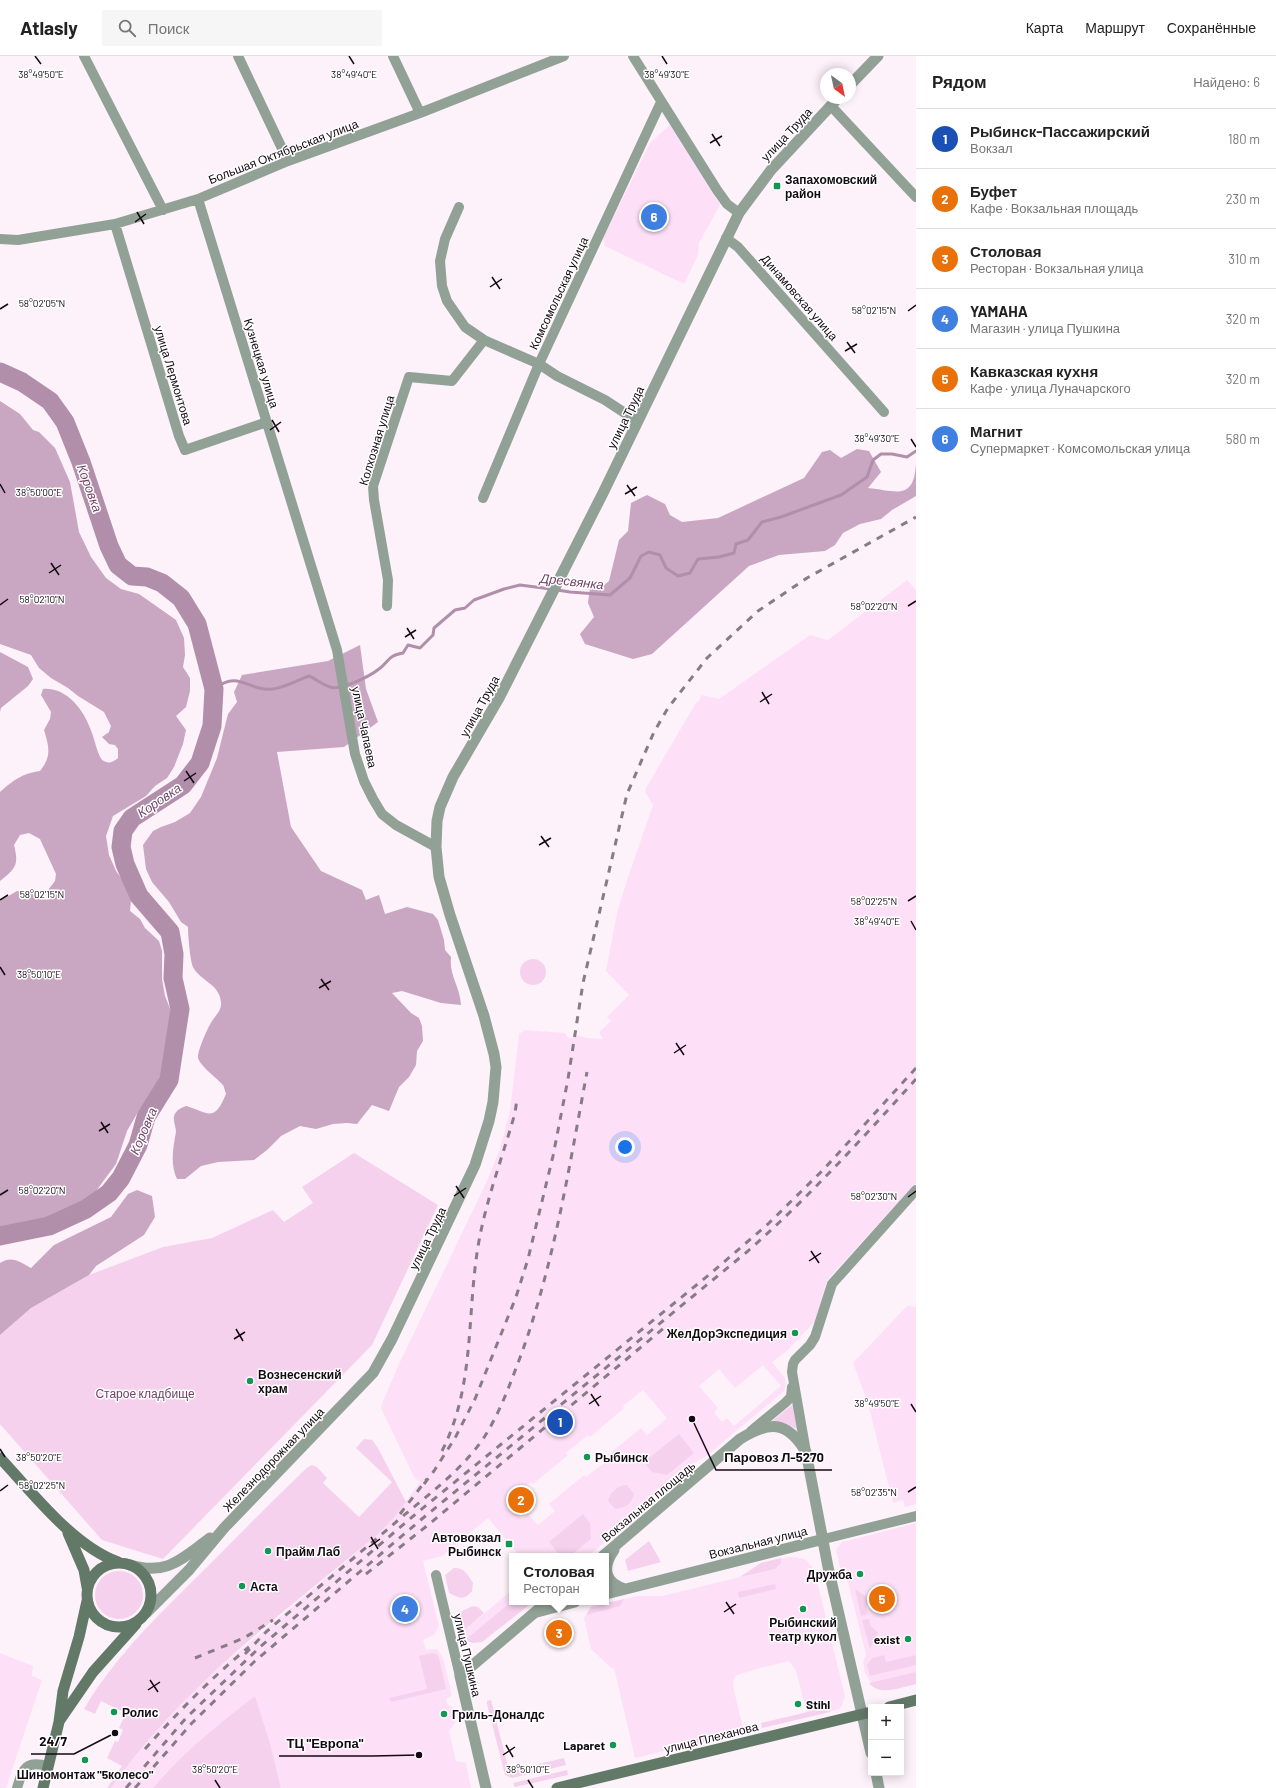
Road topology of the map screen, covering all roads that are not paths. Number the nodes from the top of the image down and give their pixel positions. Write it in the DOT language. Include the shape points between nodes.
graph roads {
  1 [pos="84,56"];
  2 [pos="238,56"];
  3 [pos="393,56"];
  4 [pos="564,56"];
  5 [pos="634,56"];
  6 [pos="878,56"];
  7 [pos="856,79"];
  8 [pos="660,102"];
  9 [pos="832,104"];
  10 [pos="836,104"];
  11 [pos="420,113"];
  12 [pos="288,161"];
  13 [pos="916,197"];
  14 [pos="198,199"];
  15 [pos="459,207"];
  16 [pos="163,210"];
  17 [pos="739,213"];
  18 [pos="115,224"];
  19 [pos="726,238"];
  20 [pos="1,239"];
  21 [pos="484,340"];
  22 [pos="539,364"];
  23 [pos="884,412"];
  24 [pos="637,421"];
  25 [pos="267,422"];
  26 [pos="483,498"];
  27 [pos="387,606"];
  28 [pos="337,650"];
  29 [pos="436,847"];
  30 [pos="916,1190"];
  31 [pos="373,1374"];
  32 [pos="793,1382"];
  33 [pos="740,1440"];
  34 [pos="806,1452"];
  35 [pos="0,1458"];
  36 [pos="916,1516"];
  37 [pos="65,1528"];
  38 [pos="224,1528"];
  39 [pos="824,1538"];
  40 [pos="623,1539"];
  41 [pos="607,1553"];
  42 [pos="609,1557"];
  43 [pos="118,1562"];
  44 [pos="130,1565"];
  45 [pos="436,1575"];
  46 [pos="609,1576"];
  47 [pos="87,1588"];
  48 [pos="625,1589"];
  49 [pos="609,1593"];
  50 [pos="87,1601"];
  51 [pos="543,1605"];
  52 [pos="563,1605"];
  53 [pos="535,1612"];
  54 [pos="146,1613"];
  55 [pos="138,1621"];
  56 [pos="460,1676"];
  57 [pos="916,1700"];
  58 [pos="901,1704"];
  59 [pos="867,1713"];
  60 [pos="59,1721"];
  61 [pos="870,1740"];
  62 [pos="48,1766"];
  63 [pos="877,1776"];
  64 [pos="17,1788"];
  65 [pos="43,1788"];
  66 [pos="486,1788"];
  67 [pos="557,1788"];
  68 [pos="879,1788"];
  1 -- 16 [label="street"];
  2 -- 12 [label="street"];
  3 -- 11 [label="street"];
  4 -- 11 [label="street, Большая Октябрьская улица"];
  5 -- 8 [label="street"];
  6 -- 7 [label="street"];
  8 -- 17 [label="street" via="717,190 727,204"];
  8 -- 22 [label="street, Комсомольская улица"];
  9 -- 17 [label="street, улица Труда" via="771,170"];
  10 -- 13 [label="street"];
  11 -- 12 [label="street, Большая Октябрьская улица"];
  12 -- 14 [label="street, Большая Октябрьская улица"];
  14 -- 16 [label="street, Большая Октябрьская улица"];
  14 -- 25 [label="street, Кузнецкая улица"];
  15 -- 21 [label="street" via="445,239 440,261 442,286 447,301 465,326"];
  16 -- 18 [label="street, Большая Октябрьская улица"];
  17 -- 19 [label="street, улица Труда"];
  18 -- 20 [label="street, Большая Октябрьская улица" via="18,240"];
  18 -- 25 [label="street, улица Лермонтова" via="185,450"];
  19 -- 23 [label="street, Динамовская улица" via="738,247"];
  19 -- 24 [label="street, улица Труда"];
  21 -- 22 [label="street"];
  21 -- 27 [label="street, Колхозная улица" via="452,381 409,377 373,486 388,580"];
  22 -- 24 [label="street" via="605,400"];
  22 -- 26 [label="street, Комсомольская улица"];
  24 -- 29 [label="street, улица Труда" via="499,698 445,793 437,821"];
  25 -- 28 [label="street, Кузнецкая улица"];
  28 -- 29 [label="street, улица Чапаева" via="355,754 373,799 382,814 396,826"];
  29 -- 31 [label="street, улица Труда" via="443,894 491,1038 496,1067 494,1094 489,1122 475,1165"];
  30 -- 32 [label="street" via="832,1284 815,1337 793,1364"];
  31 -- 38 [label="street, Железнодорожная улица"];
  32 -- 33 [label="street" via="791,1397"];
  32 -- 34 [label="street"];
  33 -- 34 [label="street, Вокзальная площадь" via="761,1427 776,1426 791,1433"];
  33 -- 40 [label="street, Вокзальная площадь"];
  34 -- 39 [label="street"];
  35 -- 37 [label="main road"];
  36 -- 39 [label="street, Вокзальная улица"];
  37 -- 43 [label="main road" via="92,1550"];
  37 -- 47 [label="main road" via="84,1570"];
  38 -- 44 [label="street, Железнодорожная улица" via="182,1558 163,1568 147,1569"];
  38 -- 54 [label="street, Железнодорожная улица"];
  39 -- 48 [label="street, Вокзальная улица"];
  39 -- 59 [label="street" via="828,1567"];
  40 -- 41 [label="street, Вокзальная площадь"];
  40 -- 42 [label="street"];
  43 -- 44 [label="main road"];
  43 -- 47 [label="main road" via="98,1570"];
  44 -- 54 [label="main road" via="143,1573 150,1585 151,1599"];
  45 -- 56 [label="street, улица Пушкина"];
  46 -- 48 [label="street" via="612,1583"];
  47 -- 50 [label="main road"];
  48 -- 49 [label="street, Вокзальная улица"];
  50 -- 55 [label="main road" via="94,1616 105,1624 122,1628"];
  50 -- 60 [label="main road" via="63,1691"];
  51 -- 53 [label="street"];
  52 -- 53 [label="street"];
  53 -- 56 [label="street"];
  54 -- 55 [label="main road"];
  55 -- 60 [label="main road" via="93,1672"];
  56 -- 66 [label="street, улица Пушкина"];
  57 -- 58 [label="main road"];
  59 -- 61 [label="street"];
  59 -- 67 [label="main road, улица Плеханова"];
  60 -- 62 [label="main road"];
  62 -- 64 [label="street" via="38,1763 29,1765 22,1773"];
  62 -- 65 [label="main road"];
  63 -- 68 [label="street"];
}
